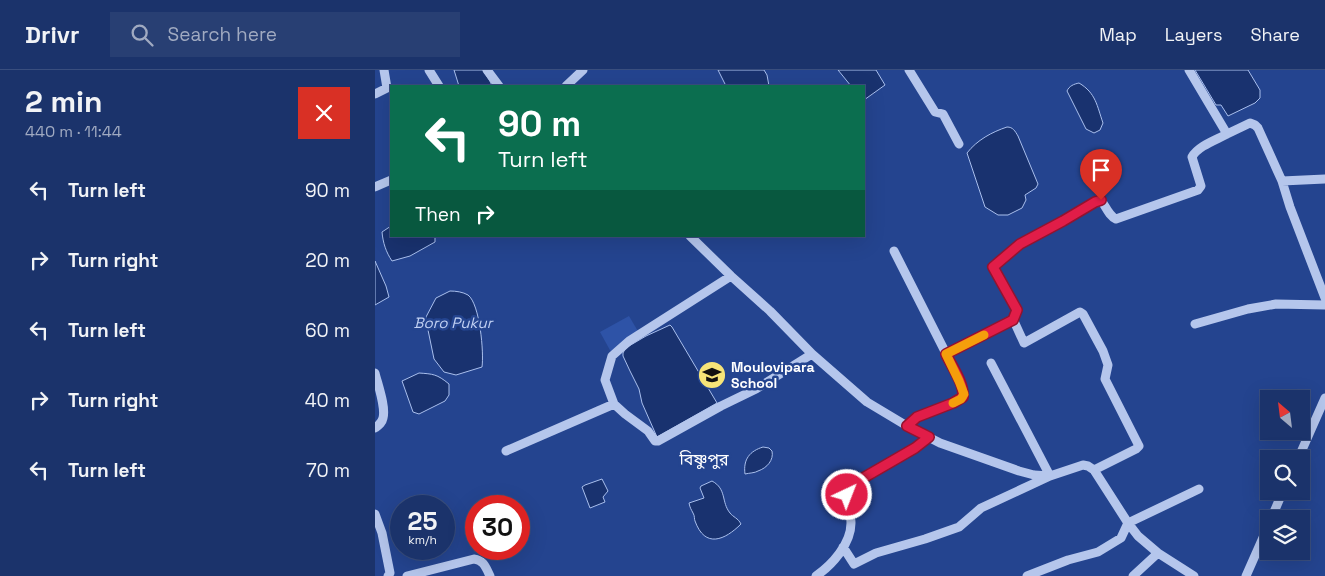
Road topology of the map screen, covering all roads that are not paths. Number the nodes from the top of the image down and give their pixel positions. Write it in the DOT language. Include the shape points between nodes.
graph roads {
  1 [pos="384,70"];
  2 [pos="429,70"];
  3 [pos="487,70"];
  4 [pos="583,70"];
  5 [pos="909,70"];
  6 [pos="1189,70"];
  7 [pos="438,85"];
  8 [pos="498,85"];
  9 [pos="567,85"];
  10 [pos="375,94"];
  11 [pos="1227,134"];
  12 [pos="959,144"];
  13 [pos="1325,179"];
  14 [pos="390,180"];
  15 [pos="1282,181"];
  16 [pos="375,187"];
  17 [pos="691,237"];
  18 [pos="894,251"];
  19 [pos="731,276"];
  20 [pos="1325,298"];
  21 [pos="1325,305"];
  22 [pos="1013,320"];
  23 [pos="1195,324"];
  24 [pos="811,354"];
  25 [pos="946,354"];
  26 [pos="991,363"];
  27 [pos="375,373"];
  28 [pos="1325,398"];
  29 [pos="615,404"];
  30 [pos="907,426"];
  31 [pos="375,428"];
  32 [pos="929,437"];
  33 [pos="1302,450"];
  34 [pos="506,451"];
  35 [pos="1094,470"];
  36 [pos="1050,476"];
  37 [pos="1199,489"];
  38 [pos="375,514"];
  39 [pos="1128,523"];
  40 [pos="1260,544"];
  41 [pos="843,547"];
  42 [pos="1158,553"];
  43 [pos="388,576"];
  44 [pos="407,576"];
  45 [pos="489,576"];
  46 [pos="816,576"];
  47 [pos="1027,576"];
  48 [pos="1133,576"];
  49 [pos="1194,576"];
  50 [pos="1246,576"];
  1 -- 10 [label="street" via="387,88"];
  2 -- 7 [label="street"];
  3 -- 8 [label="street"];
  4 -- 9 [label="street"];
  5 -- 12 [label="street" via="935,112 943,114"];
  6 -- 11 [label="street"];
  11 -- 15 [label="street" via="1250,123 1255,125"];
  11 -- 22 [label="street" via="1193,155 1201,186 1198,190 1117,218 1109,214 1101,200 1097,200 1020,244 993,267 1017,310"];
  13 -- 15 [label="street"];
  14 -- 16 [label="street"];
  15 -- 20 [label="street"];
  17 -- 19 [label="street"];
  18 -- 25 [label="street"];
  19 -- 24 [label="street" via="770,310"];
  19 -- 29 [label="street" via="629,341 612,356 605,380"];
  21 -- 23 [label="street" via="1276,304"];
  22 -- 25 [label="street"];
  22 -- 35 [label="street" via="1025,343 1080,312 1103,351 1108,364 1105,379 1139,446"];
  24 -- 29 [label="street" via="756,389 659,441 655,441 648,431"];
  24 -- 30 [label="street" via="867,402"];
  25 -- 30 [label="street" via="963,397 917,417"];
  26 -- 36 [label="street"];
  27 -- 31 [label="street" via="384,409 381,424"];
  28 -- 33 [label="street"];
  29 -- 34 [label="street"];
  30 -- 32 [label="street"];
  32 -- 36 [label="street" via="1019,471"];
  32 -- 41 [label="street" via="851,485 847,495 850,535"];
  35 -- 36 [label="street" via="1083,465"];
  35 -- 39 [label="street"];
  36 -- 41 [label="street" via="981,508 959,527 925,540 876,553 854,564"];
  37 -- 39 [label="street"];
  38 -- 43 [label="street" via="382,533"];
  39 -- 42 [label="street"];
  39 -- 47 [label="street" via="1121,538 1098,552"];
  40 -- 50 [label="street"];
  41 -- 46 [label="street" via="833,562"];
  42 -- 48 [label="street"];
  42 -- 49 [label="street"];
  44 -- 45 [label="street" via="474,559 484,563"];
}
